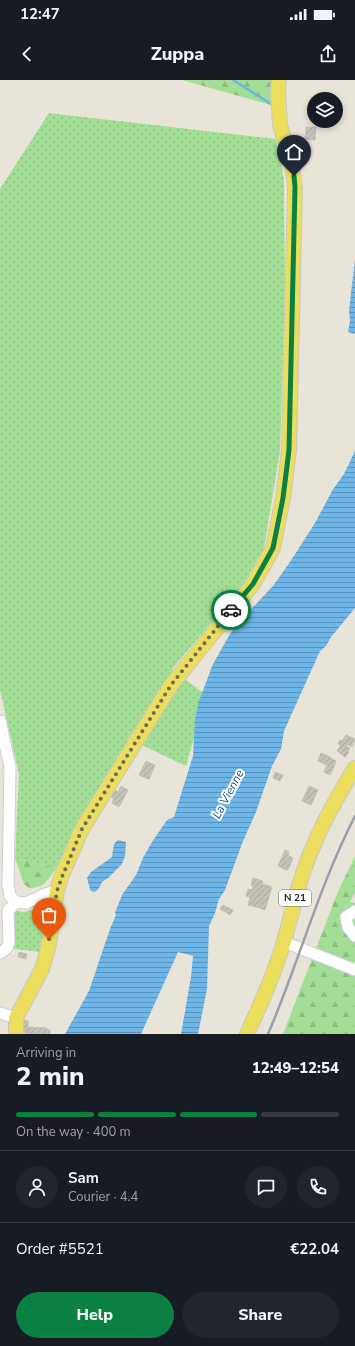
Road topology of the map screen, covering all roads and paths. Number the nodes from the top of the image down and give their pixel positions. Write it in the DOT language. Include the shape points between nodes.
graph roads {
  1 [pos="279,80"];
  2 [pos="0,721"];
  3 [pos="355,768"];
  4 [pos="4,840"];
  5 [pos="57,891"];
  6 [pos="16,902"];
  7 [pos="355,911"];
  8 [pos="355,936"];
  9 [pos="284,942"];
  10 [pos="0,953"];
  11 [pos="355,970"];
  12 [pos="0,1013"];
  13 [pos="16,1028"];
  14 [pos="247,1034"];
  1 -- 5 [label="main road" via="280,125 292,165 295,187 289,450 273,548 253,584 171,685 82,829"];
  2 -- 4 [label="street" via="10,767"];
  3 -- 9 [label="main road, N 21" via="310,854"];
  4 -- 6 [label="street" via="8,886 10,896"];
  5 -- 6 [label="street" via="26,903"];
  5 -- 13 [label="main road" via="42,970"];
  6 -- 10 [label="street" via="8,911 9,943"];
  7 -- 8 [label="street" via="346,917 348,927"];
  9 -- 11 [label="street"];
  9 -- 14 [label="main road, N 21"];
  12 -- 13 [label="street"];
}
